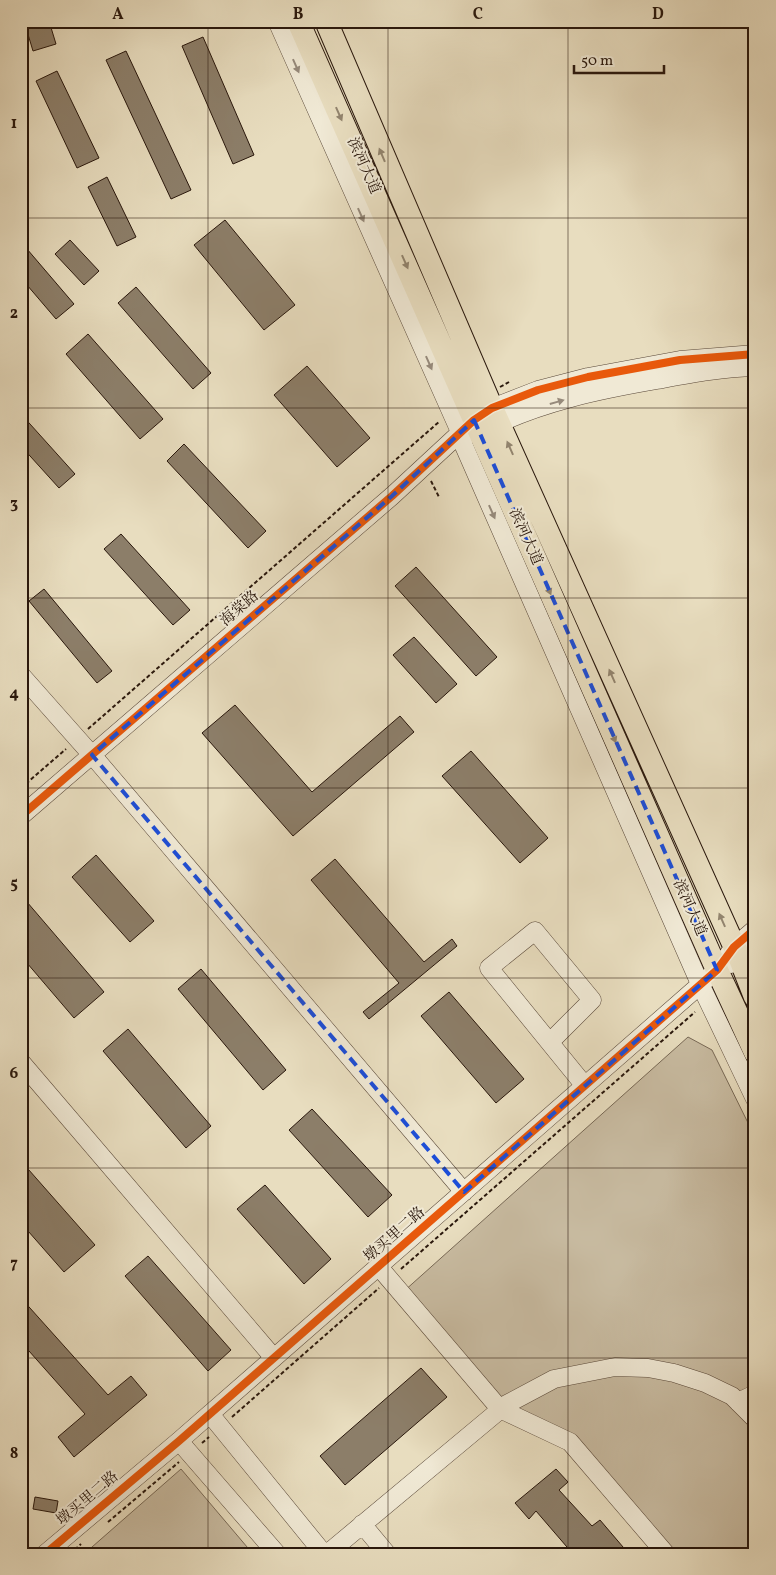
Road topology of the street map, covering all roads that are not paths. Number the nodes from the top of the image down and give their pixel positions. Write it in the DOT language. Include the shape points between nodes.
graph roads {
  1 [pos="277,21"];
  2 [pos="298,21"];
  3 [pos="326,21"];
  4 [pos="755,354"];
  5 [pos="755,367"];
  6 [pos="479,422"];
  7 [pos="21,675"];
  8 [pos="96,759"];
  9 [pos="21,816"];
  10 [pos="21,830"];
  11 [pos="755,929"];
  12 [pos="743,951"];
  13 [pos="709,977"];
  14 [pos="755,997"];
  15 [pos="550,1042"];
  16 [pos="755,1052"];
  17 [pos="21,1062"];
  18 [pos="585,1086"];
  19 [pos="755,1099"];
  20 [pos="464,1192"];
  21 [pos="379,1267"];
  22 [pos="274,1358"];
  23 [pos="755,1394"];
  24 [pos="738,1402"];
  25 [pos="500,1409"];
  26 [pos="210,1414"];
  27 [pos="755,1419"];
  28 [pos="179,1441"];
  29 [pos="362,1524"];
  30 [pos="45,1554"];
  31 [pos="277,1554"];
  32 [pos="325,1554"];
  33 [pos="387,1554"];
  34 [pos="666,1554"];
  1 -- 6 [label="street, one-way" via="451,412"];
  2 -- 6 [label="main road, 滨河大道, one-way"];
  6 -- 3 [label="main road, 滨河大道, one-way"];
  4 -- 6 [label="street" via="680,360 588,377 538,390"];
  6 -- 5 [label="street, one-way" via="600,390 723,368"];
  6 -- 8 [label="street, 海棠路"];
  12 -- 6 [label="main road, 滨河大道, one-way"];
  6 -- 13 [label="main road, 滨河大道, one-way"];
  7 -- 8 [label="street"];
  8 -- 9 [label="street, 海棠路"];
  8 -- 10 [label="street, 海棠路"];
  8 -- 20 [label="street"];
  11 -- 12 [label="street, 墩买里二路"];
  12 -- 13 [label="street, 墩买里二路"];
  12 -- 14 [label="main road, 滨河大道"];
  13 -- 16 [label="main road, 滨河大道"];
  13 -- 18 [label="street, 墩买里二路"];
  13 -- 19 [label="street"];
  15 -- 15 [label="street" via="489,968 535,931 592,1000"];
  15 -- 18 [label="street"];
  17 -- 22 [label="street"];
  18 -- 20 [label="street, 墩买里二路"];
  20 -- 21 [label="street, 墩买里二路"];
  21 -- 22 [label="street, 墩买里二路"];
  21 -- 25 [label="street"];
  22 -- 26 [label="street, 墩买里二路"];
  23 -- 24 [label="street"];
  24 -- 25 [label="street" via="704,1383 674,1373 615,1367 554,1379"];
  24 -- 27 [label="street"];
  25 -- 29 [label="street"];
  25 -- 34 [label="street" via="570,1442"];
  26 -- 28 [label="street, 墩买里二路"];
  26 -- 32 [label="street"];
  28 -- 30 [label="street, 墩买里二路"];
  28 -- 31 [label="street"];
  29 -- 32 [label="street"];
  29 -- 33 [label="street"];
}
